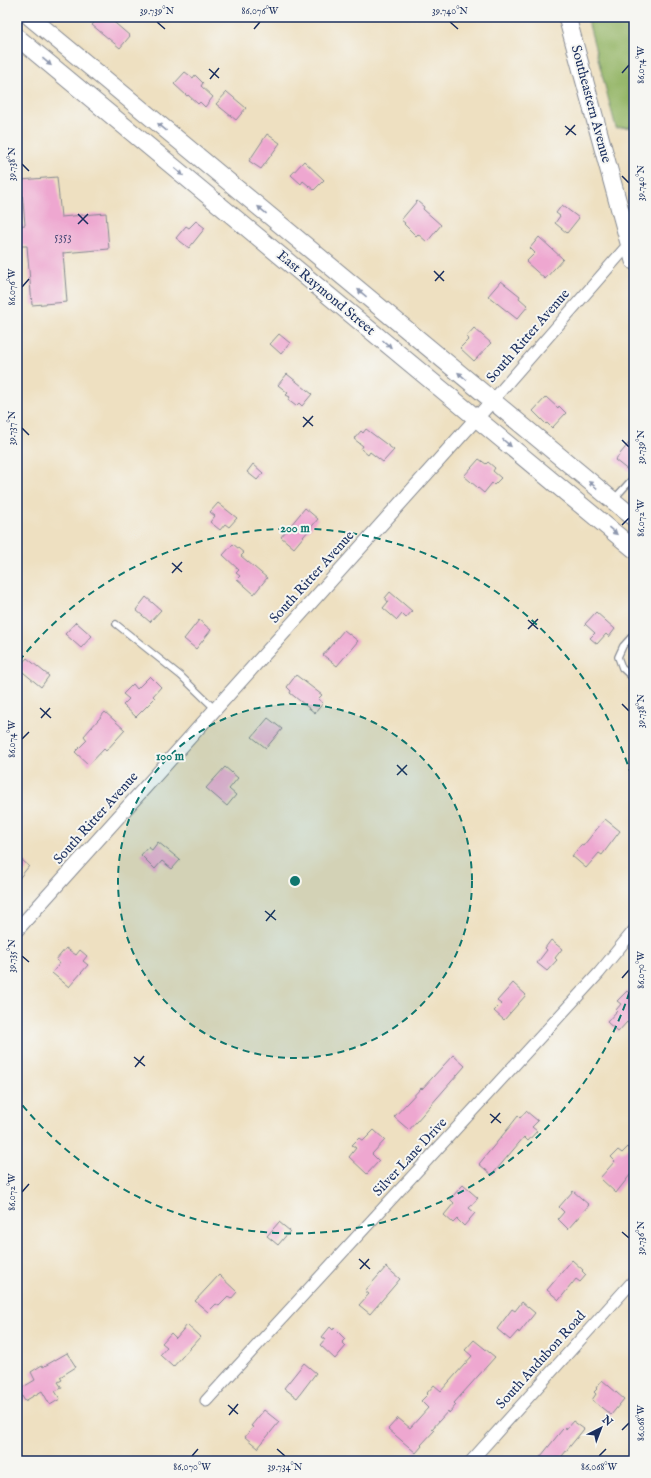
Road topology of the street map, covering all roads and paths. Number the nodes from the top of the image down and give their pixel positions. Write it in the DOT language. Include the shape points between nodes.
graph roads {
  1 [pos="30,17"];
  2 [pos="567,17"];
  3 [pos="17,37"];
  4 [pos="633,254"];
  5 [pos="492,401"];
  6 [pos="477,418"];
  7 [pos="634,477"];
  8 [pos="613,501"];
  9 [pos="634,518"];
  10 [pos="634,549"];
  11 [pos="116,624"];
  12 [pos="634,634"];
  13 [pos="634,679"];
  14 [pos="215,710"];
  15 [pos="17,930"];
  16 [pos="634,930"];
  17 [pos="634,1280"];
  18 [pos="206,1402"];
  19 [pos="471,1461"];
  5 -- 1 [label="main road, East Raymond Street, one-way"];
  2 -- 4 [label="main road, Southeastern Avenue"];
  3 -- 6 [label="main road, East Raymond Street, one-way"];
  4 -- 5 [label="street, South Ritter Avenue"];
  5 -- 6 [label="street, South Ritter Avenue"];
  8 -- 5 [label="main road, East Raymond Street, one-way"];
  6 -- 10 [label="main road, East Raymond Street, one-way"];
  6 -- 14 [label="street, South Ritter Avenue"];
  7 -- 8 [label="lane"];
  8 -- 9 [label="main road, East Raymond Street"];
  11 -- 14 [label="lane" via="181,676"];
  12 -- 13 [label="lane" via="623,646 618,657 622,668"];
  14 -- 15 [label="street, South Ritter Avenue"];
  16 -- 18 [label="street, Silver Lane Drive" via="594,979"];
  17 -- 19 [label="street, South Audubon Road"];
}
